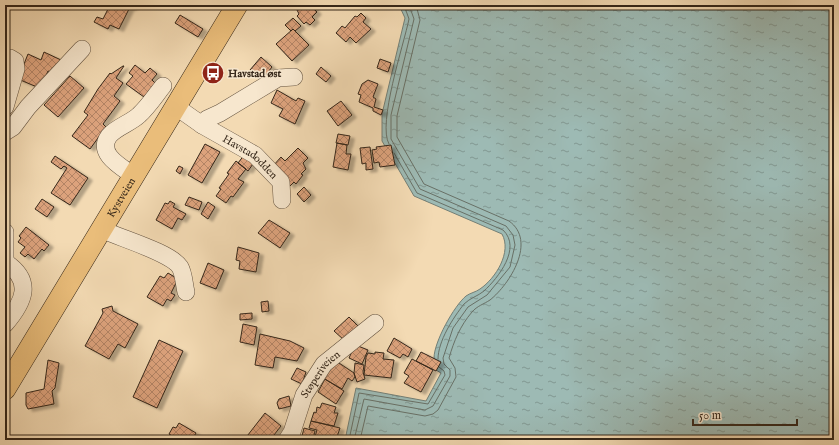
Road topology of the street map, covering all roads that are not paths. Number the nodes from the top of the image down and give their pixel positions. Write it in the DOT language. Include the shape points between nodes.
graph roads {
  1 [pos="237,5"];
  2 [pos="82,49"];
  3 [pos="5,59"];
  4 [pos="294,77"];
  5 [pos="163,86"];
  6 [pos="175,106"];
  7 [pos="5,107"];
  8 [pos="202,125"];
  9 [pos="5,132"];
  10 [pos="134,176"];
  11 [pos="282,200"];
  12 [pos="101,229"];
  13 [pos="5,232"];
  14 [pos="5,262"];
  15 [pos="186,292"];
  16 [pos="5,324"];
  17 [pos="375,324"];
  18 [pos="5,389"];
  19 [pos="286,440"];
  1 -- 6 [label="main road, Kystveien"];
  2 -- 9 [label="street" via="28,107 13,127"];
  3 -- 7 [label="street" via="15,61 16,69"];
  4 -- 8 [label="street" via="278,78 207,119"];
  5 -- 10 [label="street" via="140,115 109,136 105,146 113,160"];
  6 -- 8 [label="street, Havstadodden"];
  6 -- 10 [label="main road, Kystveien"];
  8 -- 11 [label="street, Havstadodden" via="255,155 280,182"];
  10 -- 12 [label="main road, Kystveien"];
  12 -- 15 [label="street" via="149,248 178,264"];
  12 -- 18 [label="main road, Kystveien"];
  13 -- 14 [label="street"];
  14 -- 16 [label="street" via="15,268 23,285 18,309"];
  17 -- 19 [label="street, Støperiveien" via="324,364 304,395 292,432"];
}
